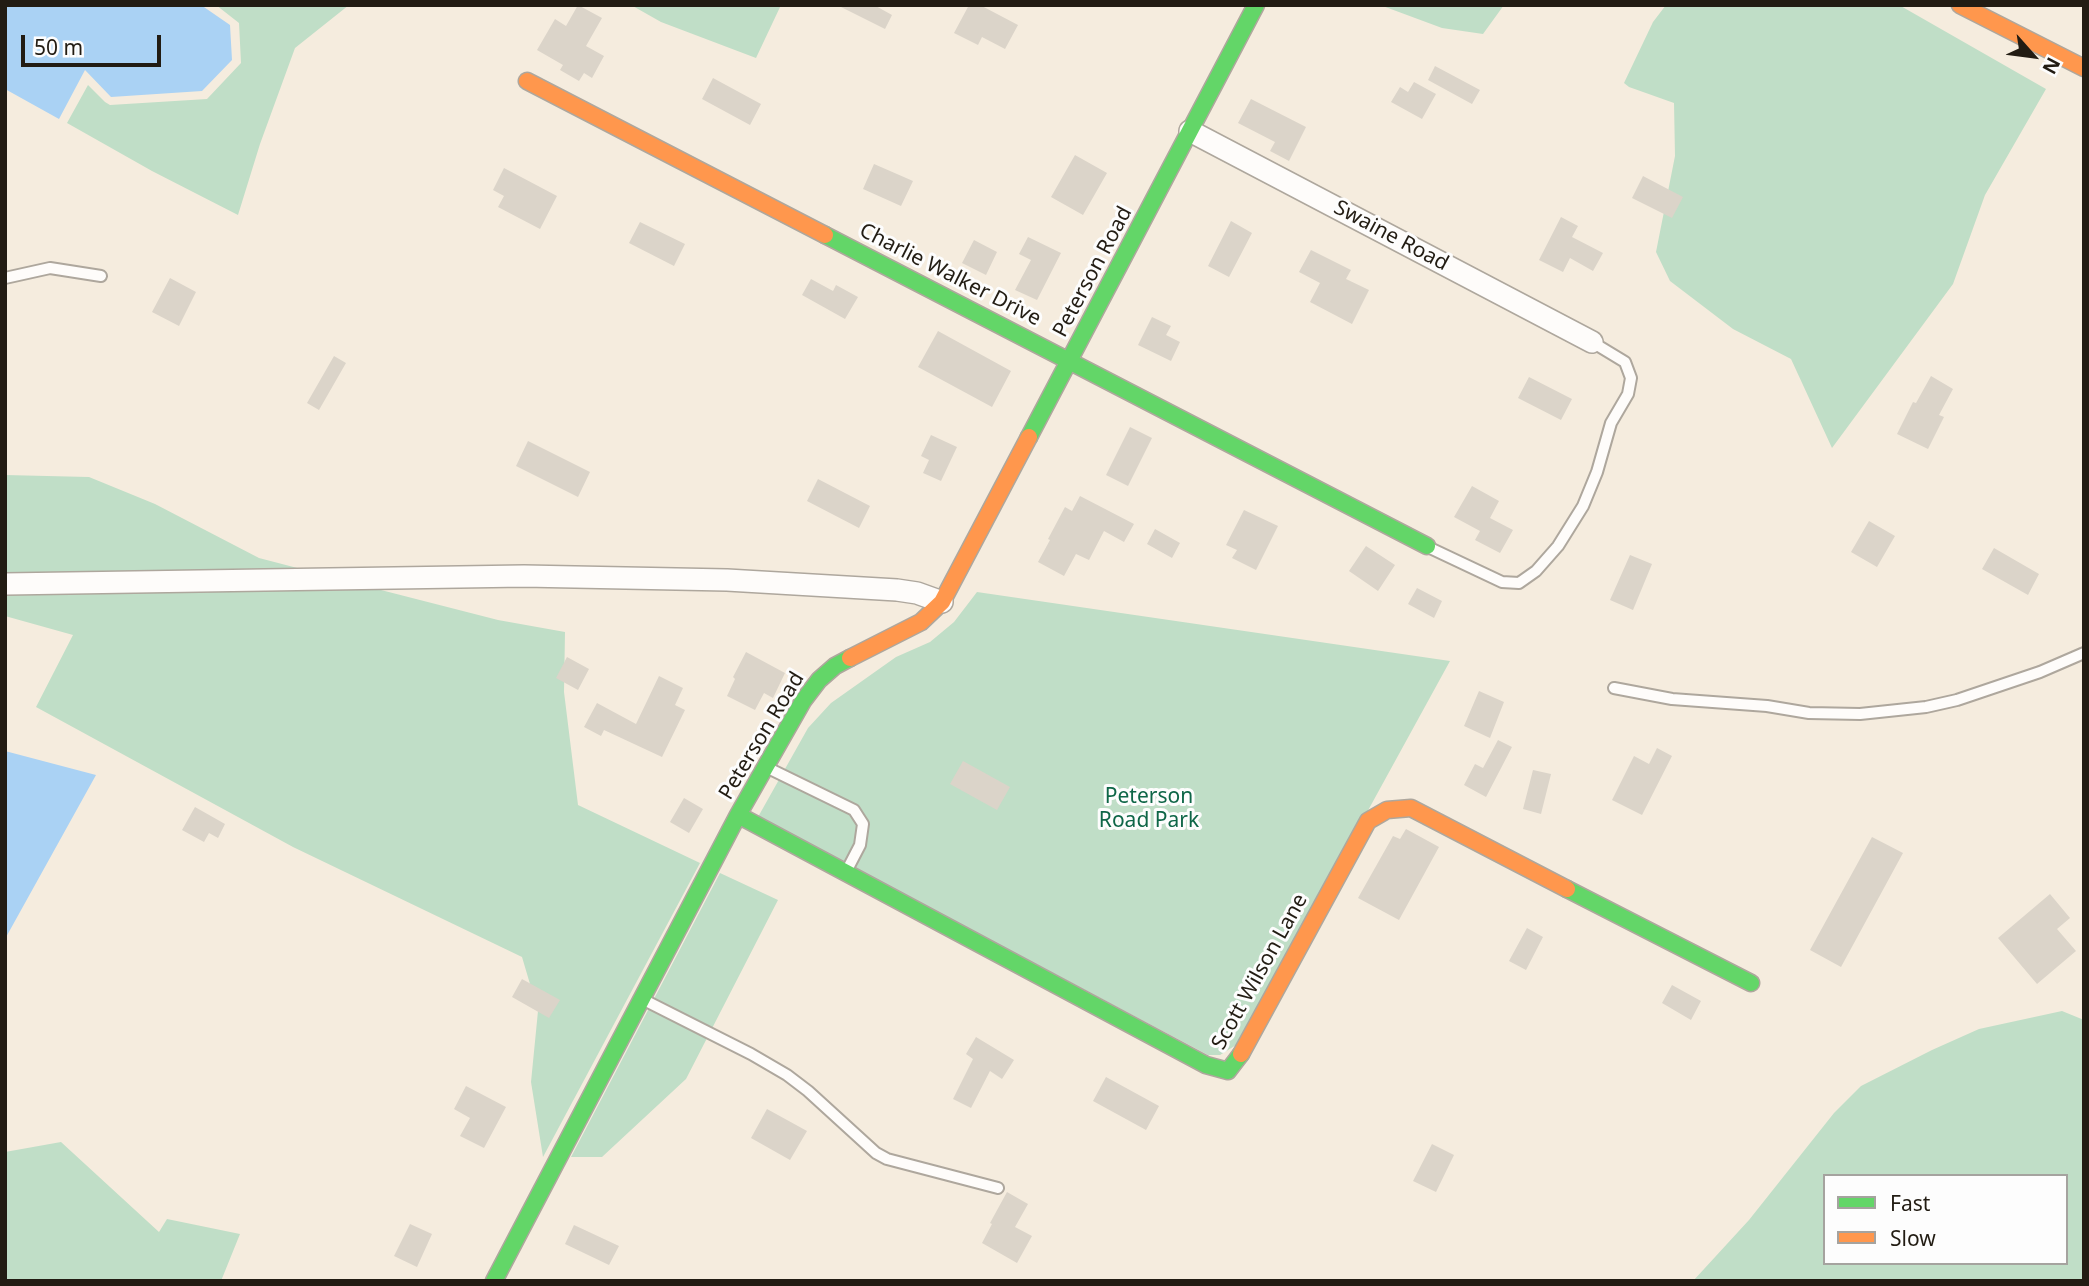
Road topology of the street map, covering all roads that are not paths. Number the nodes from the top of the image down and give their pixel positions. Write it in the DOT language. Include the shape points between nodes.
graph roads {
  1 [pos="1256,5"];
  2 [pos="1960,5"];
  3 [pos="2084,68"];
  4 [pos="527,81"];
  5 [pos="1190,131"];
  6 [pos="101,276"];
  7 [pos="5,278"];
  8 [pos="1592,342"];
  9 [pos="1070,361"];
  10 [pos="1427,546"];
  11 [pos="5,584"];
  12 [pos="942,602"];
  13 [pos="2084,653"];
  14 [pos="1614,688"];
  15 [pos="765,766"];
  16 [pos="738,815"];
  17 [pos="845,872"];
  18 [pos="1751,983"];
  19 [pos="642,999"];
  20 [pos="998,1188"];
  21 [pos="494,1281"];
  1 -- 5 [label="street, Peterson Road"];
  2 -- 3 [label="street"];
  4 -- 9 [label="street, Charlie Walker Drive"];
  5 -- 8 [label="street, Swaine Road"];
  5 -- 9 [label="street, Peterson Road"];
  6 -- 7 [label="lane" via="50,268"];
  8 -- 10 [label="lane" via="1625,362 1632,378 1611,423 1583,506 1558,546 1519,583 1502,582"];
  9 -- 10 [label="street, Charlie Walker Drive"];
  9 -- 12 [label="street, Peterson Road"];
  11 -- 12 [label="street" via="524,576 727,580 897,590"];
  12 -- 15 [label="street, Peterson Road" via="921,622 835,666 819,680"];
  13 -- 14 [label="lane" via="1957,700 1860,714 1672,699"];
  15 -- 16 [label="street, Peterson Road"];
  15 -- 17 [label="lane" via="854,810 863,824 860,845"];
  16 -- 17 [label="street, Scott Wilson Lane"];
  16 -- 19 [label="street, Peterson Road"];
  17 -- 18 [label="street, Scott Wilson Lane" via="1206,1065 1228,1070 1368,821 1387,810 1411,808"];
  19 -- 20 [label="lane" via="787,1075 887,1159"];
  19 -- 21 [label="street, Peterson Road"];
}
